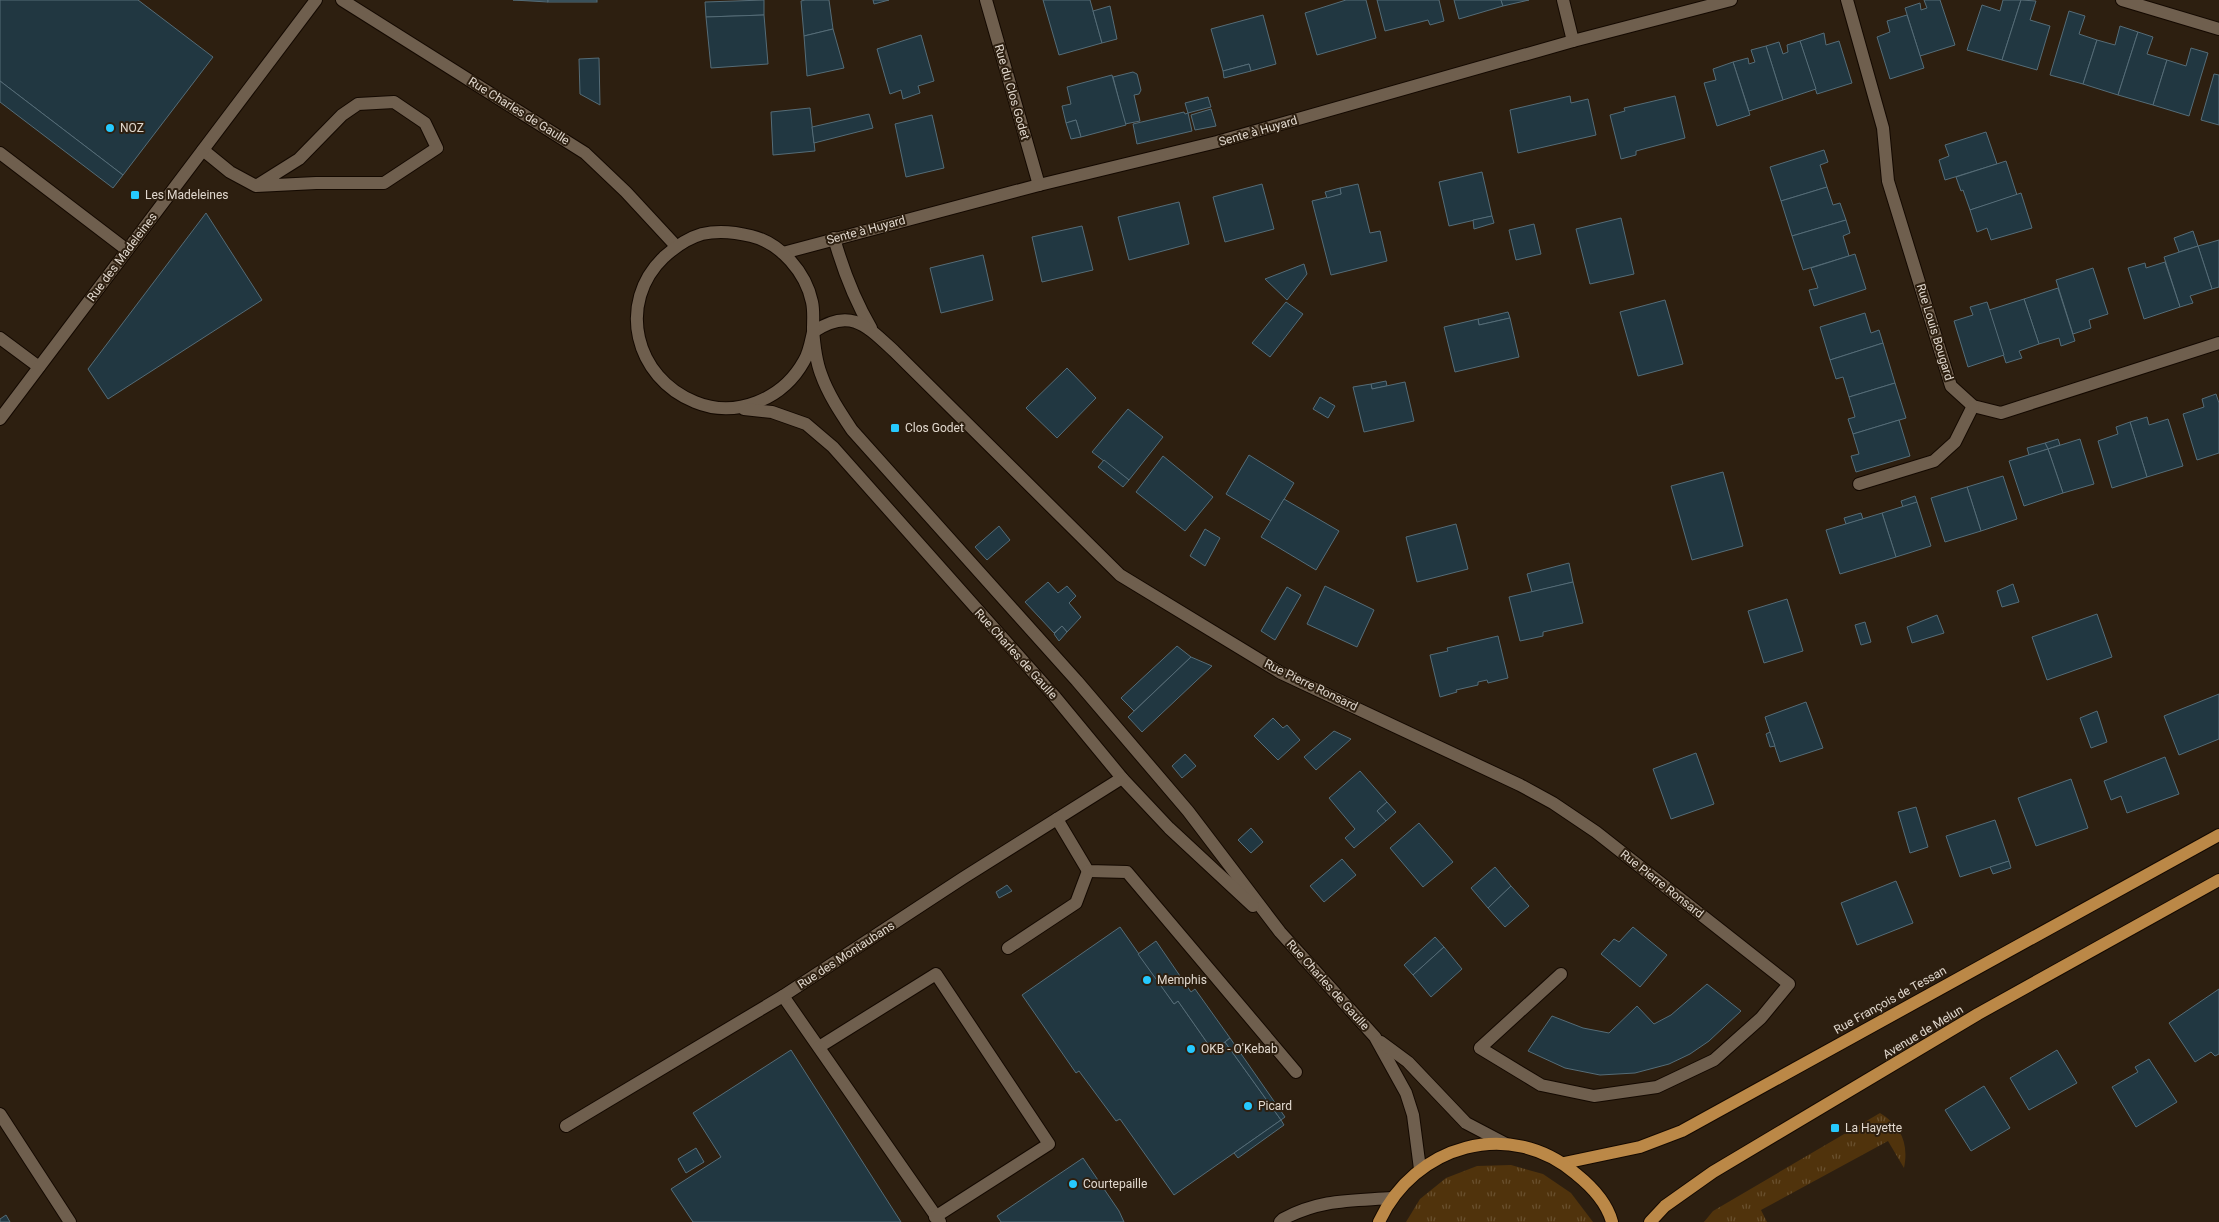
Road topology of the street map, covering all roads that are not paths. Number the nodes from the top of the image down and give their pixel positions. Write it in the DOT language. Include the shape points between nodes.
graph roads {
  1 [pos="316,0"];
  2 [pos="342,0"];
  3 [pos="986,0"];
  4 [pos="1563,0"];
  5 [pos="1731,0"];
  6 [pos="1847,0"];
  7 [pos="2122,0"];
  8 [pos="2219,29"];
  9 [pos="1574,41"];
  10 [pos="203,150"];
  11 [pos="0,153"];
  12 [pos="1039,184"];
  13 [pos="256,186"];
  14 [pos="834,238"];
  15 [pos="676,246"];
  16 [pos="127,250"];
  17 [pos="783,253"];
  18 [pos="813,332"];
  19 [pos="874,332"];
  20 [pos="0,338"];
  21 [pos="2219,343"];
  22 [pos="39,367"];
  23 [pos="1973,406"];
  24 [pos="735,409"];
  25 [pos="0,419"];
  26 [pos="1859,484"];
  27 [pos="1122,778"];
  28 [pos="1057,819"];
  29 [pos="2219,835"];
  30 [pos="1088,871"];
  31 [pos="2219,880"];
  32 [pos="1280,932"];
  33 [pos="1008,948"];
  34 [pos="1561,974"];
  35 [pos="783,996"];
  36 [pos="1375,1037"];
  37 [pos="819,1048"];
  38 [pos="1296,1072"];
  39 [pos="0,1114"];
  40 [pos="566,1126"];
  41 [pos="1506,1144"];
  42 [pos="1564,1163"];
  43 [pos="1420,1169"];
  44 [pos="1392,1198"];
  45 [pos="938,1219"];
  46 [pos="70,1222"];
  47 [pos="1280,1222"];
  48 [pos="1379,1222"];
  49 [pos="1612,1222"];
  50 [pos="1650,1222"];
  1 -- 10 [label="street, Rue des Madeleines"];
  2 -- 15 [label="street, Rue Charles de Gaulle" via="585,153"];
  3 -- 12 [label="street, Rue du Clos Godet"];
  4 -- 9 [label="street"];
  5 -- 9 [label="street, Sente à Huyard"];
  6 -- 23 [label="street, Rue Louis Bougard" via="1883,128 1888,181 1952,386"];
  7 -- 8 [label="street"];
  9 -- 12 [label="street, Sente à Huyard" via="1217,142"];
  10 -- 13 [label="street" via="230,172"];
  10 -- 16 [label="street, Rue des Madeleines"];
  11 -- 16 [label="street"];
  12 -- 14 [label="street, Sente à Huyard"];
  13 -- 13 [label="street" via="299,159 342,115 358,104 394,102 425,123 437,148 384,183"];
  14 -- 17 [label="street, Sente à Huyard"];
  14 -- 19 [label="street, Rue Pierre Ronsard" via="856,302"];
  15 -- 17 [label="street" via="702,234 730,231 759,238"];
  15 -- 24 [label="street" via="654,266 641,292 636,322 642,351 656,376 678,396 706,407"];
  16 -- 22 [label="street, Rue des Madeleines"];
  17 -- 18 [label="street" via="802,276 812,302"];
  18 -- 19 [label="street, Rue Pierre Ronsard" via="827,322 844,319 860,322"];
  18 -- 24 [label="street" via="805,360 788,384 764,401"];
  18 -- 32 [label="street, Rue Charles de Gaulle" via="820,373 852,430 1077,681 1182,804"];
  19 -- 34 [label="street, Rue Pierre Ronsard" via="1120,575 1281,673 1553,803 1596,832 1789,984 1761,1018 1714,1060 1657,1087 1594,1096 1541,1084 1480,1048"];
  20 -- 22 [label="street"];
  21 -- 23 [label="street, Rue Louis Bougard" via="2001,413"];
  22 -- 25 [label="street, Rue des Madeleines"];
  23 -- 26 [label="street" via="1956,442 1934,461"];
  24 -- 27 [label="street, Rue Charles de Gaulle" via="772,412 806,424 833,447 1056,698"];
  27 -- 28 [label="street, Rue des Montaubans"];
  27 -- 32 [label="street, Rue Charles de Gaulle" via="1169,828"];
  28 -- 30 [label="street"];
  28 -- 35 [label="street, Rue des Montaubans"];
  29 -- 42 [label="main road, Rue François de Tessan" via="1682,1131 1640,1147"];
  30 -- 33 [label="street" via="1076,903"];
  30 -- 38 [label="street" via="1127,872"];
  31 -- 50 [label="main road, Avenue de Melun" via="1978,1014 1713,1172 1666,1206"];
  32 -- 36 [label="street, Rue Charles de Gaulle"];
  35 -- 37 [label="street"];
  35 -- 40 [label="street, Rue des Montaubans"];
  36 -- 41 [label="street, Rue Charles de Gaulle" via="1408,1062 1466,1123"];
  36 -- 43 [label="street, Rue Charles de Gaulle" via="1406,1093 1413,1116"];
  37 -- 45 [label="street"];
  37 -- 45 [label="street" via="936,974 1049,1144"];
  39 -- 46 [label="street"];
  41 -- 42 [label="main road" via="1536,1150"];
  41 -- 43 [label="main road" via="1476,1145 1446,1153"];
  42 -- 49 [label="main road" via="1591,1187"];
  43 -- 44 [label="main road"];
  44 -- 47 [label="street" via="1328,1202 1303,1208"];
  44 -- 48 [label="main road"];
}
